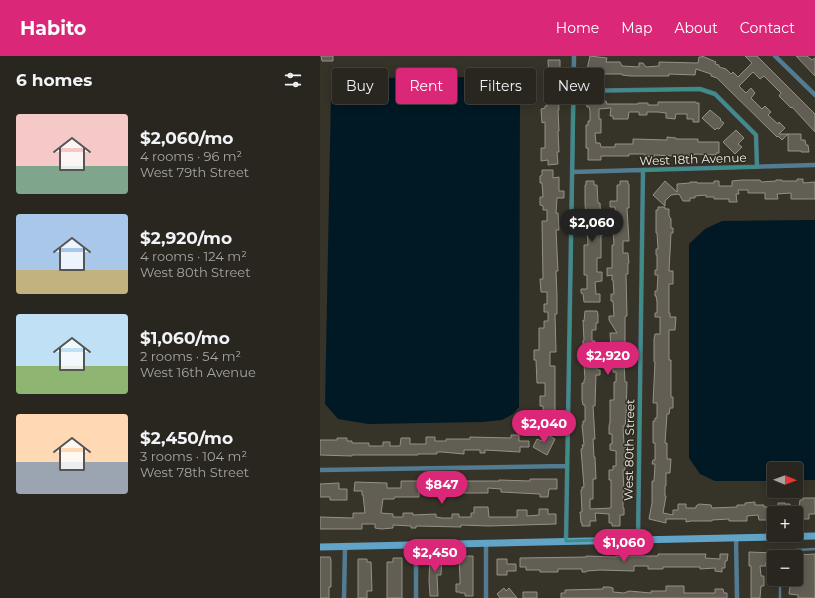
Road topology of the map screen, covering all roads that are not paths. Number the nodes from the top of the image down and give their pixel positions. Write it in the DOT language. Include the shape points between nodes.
graph roads {
  1 [pos="574,56"];
  2 [pos="775,56"];
  3 [pos="574,68"];
  4 [pos="604,91"];
  5 [pos="815,95"];
  6 [pos="574,104"];
  7 [pos="815,165"];
  8 [pos="757,167"];
  9 [pos="643,170"];
  10 [pos="572,172"];
  11 [pos="566,466"];
  12 [pos="320,470"];
  13 [pos="815,536"];
  14 [pos="736,537"];
  15 [pos="638,539"];
  16 [pos="566,541"];
  17 [pos="486,542"];
  18 [pos="416,544"];
  19 [pos="320,547"];
  20 [pos="345,547"];
  21 [pos="815,549"];
  22 [pos="798,550"];
  23 [pos="780,586"];
  24 [pos="344,598"];
  25 [pos="416,598"];
  26 [pos="486,598"];
  27 [pos="737,598"];
  28 [pos="780,598"];
  1 -- 3 [label="street"];
  2 -- 5 [label="street"];
  4 -- 8 [label="street" via="700,89 715,94 756,135"];
  6 -- 10 [label="street"];
  7 -- 8 [label="street, West 18th Avenue"];
  8 -- 9 [label="street, West 18th Avenue"];
  9 -- 10 [label="street, West 18th Avenue"];
  9 -- 15 [label="street, West 80th Street"];
  10 -- 11 [label="street"];
  11 -- 12 [label="street"];
  11 -- 16 [label="street"];
  13 -- 14 [label="street"];
  14 -- 15 [label="street"];
  14 -- 27 [label="street"];
  15 -- 16 [label="street"];
  16 -- 17 [label="street"];
  17 -- 18 [label="street"];
  17 -- 26 [label="street"];
  18 -- 20 [label="street"];
  18 -- 25 [label="street"];
  19 -- 20 [label="street"];
  20 -- 24 [label="street"];
  21 -- 22 [label="lane"];
  23 -- 28 [label="lane"];
}
